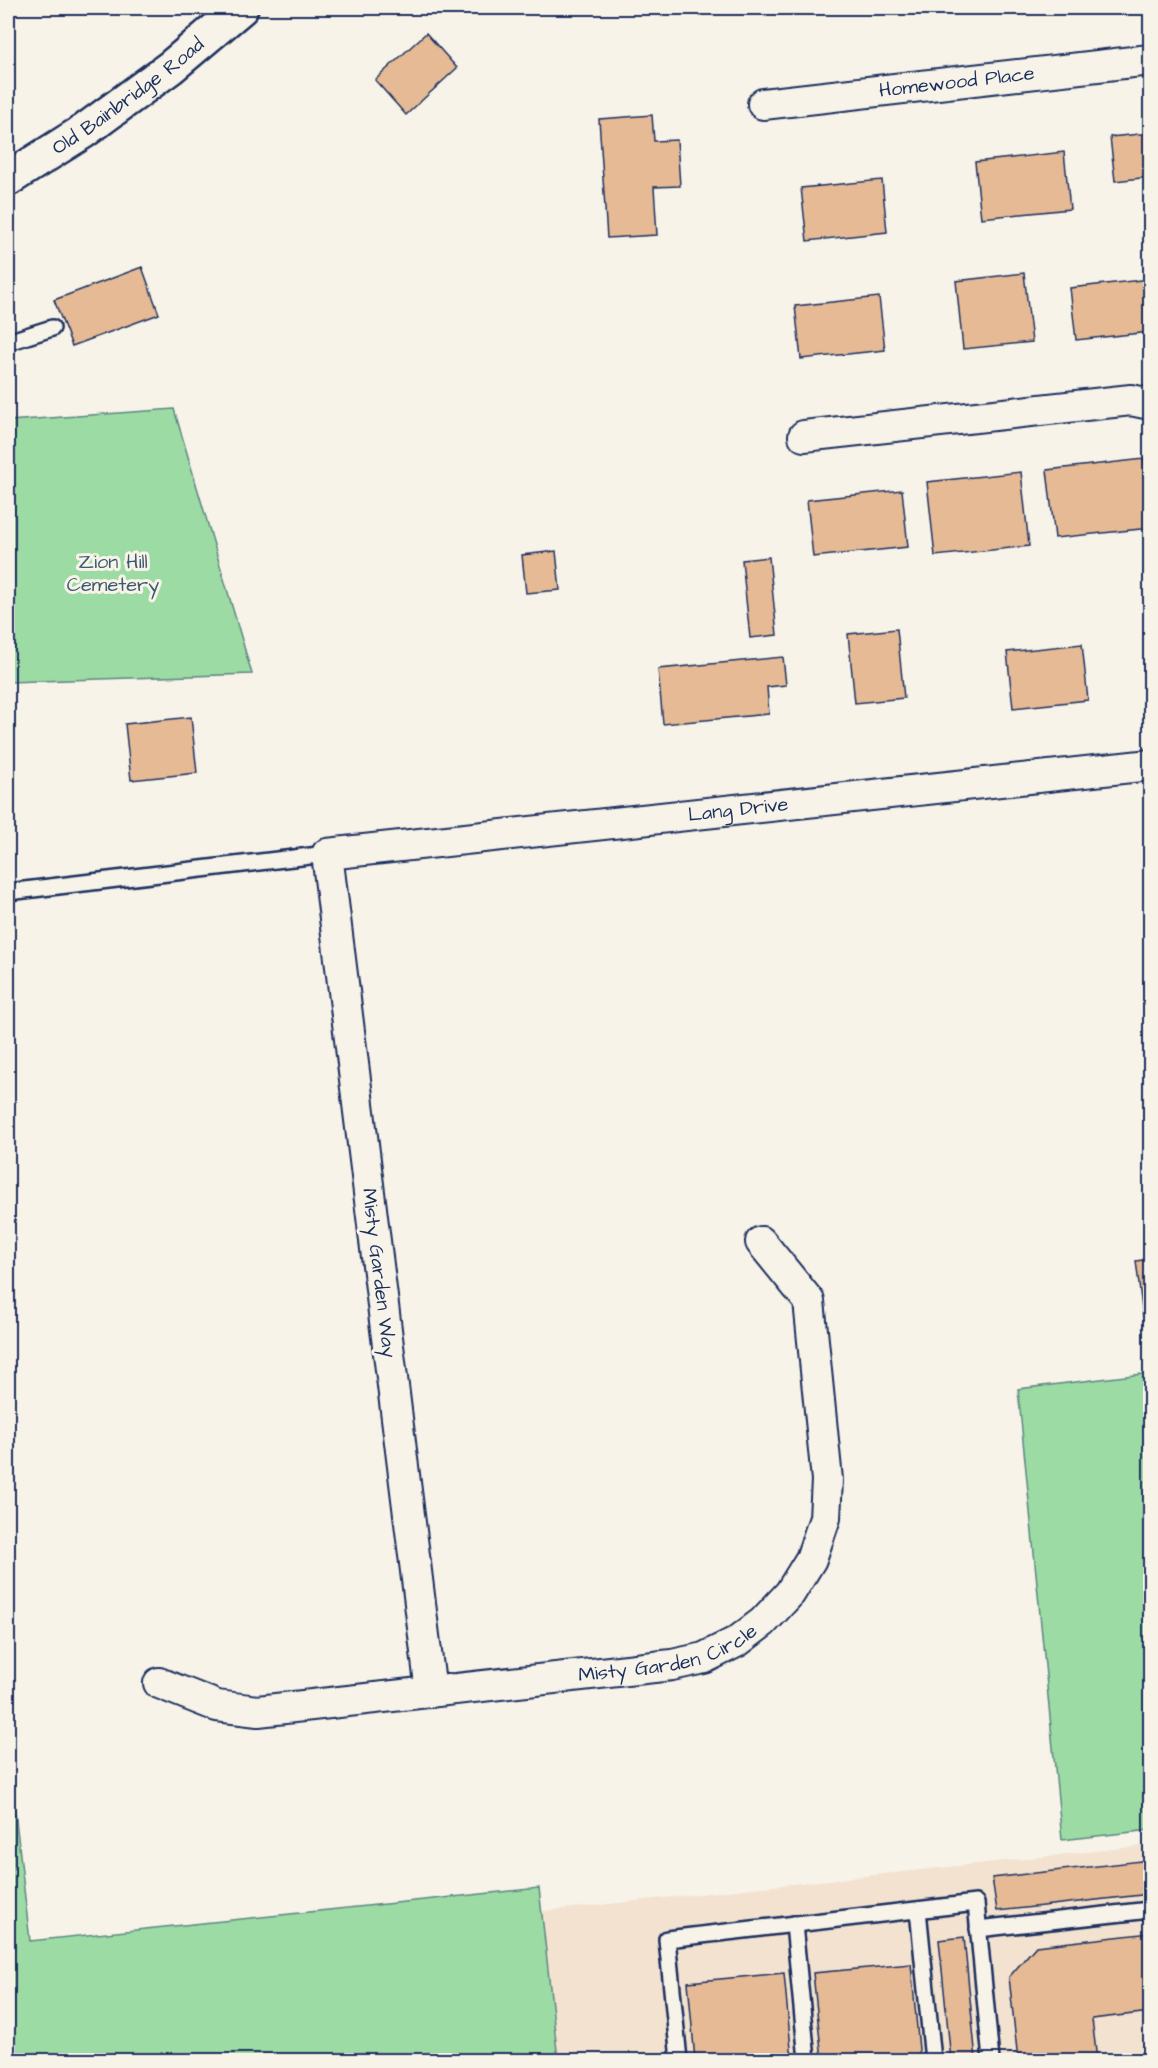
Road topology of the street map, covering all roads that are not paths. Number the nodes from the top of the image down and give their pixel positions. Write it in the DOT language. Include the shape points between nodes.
graph roads {
  1 [pos="241,8"];
  2 [pos="1150,60"];
  3 [pos="763,104"];
  4 [pos="8,179"];
  5 [pos="52,327"];
  6 [pos="8,342"];
  7 [pos="1150,404"];
  8 [pos="804,436"];
  9 [pos="1150,765"];
  10 [pos="327,854"];
  11 [pos="8,892"];
  12 [pos="761,1242"];
  13 [pos="159,1683"];
  14 [pos="431,1692"];
  15 [pos="918,1910"];
  16 [pos="1150,1910"];
  17 [pos="794,1924"];
  18 [pos="978,1929"];
  19 [pos="679,2061"];
  20 [pos="807,2061"];
  21 [pos="933,2061"];
  22 [pos="991,2061"];
  1 -- 4 [label="main road, Old Bainbridge Road" via="171,67 84,131"];
  2 -- 3 [label="street, Homewood Place"];
  5 -- 6 [label="lane"];
  7 -- 8 [label="street" via="1131,400"];
  9 -- 10 [label="street, Lang Drive"];
  10 -- 11 [label="lane"];
  10 -- 14 [label="street, Misty Garden Way"];
  12 -- 14 [label="street, Misty Garden Circle" via="809,1301 827,1480 825,1518 811,1559 790,1593 738,1641 704,1658"];
  13 -- 14 [label="street, Misty Garden Circle" via="217,1706 258,1711"];
  15 -- 17 [label="lane"];
  15 -- 18 [label="lane" via="976,1903"];
  15 -- 21 [label="lane"];
  16 -- 18 [label="lane"];
  17 -- 19 [label="lane" via="667,1939"];
  17 -- 20 [label="lane"];
  18 -- 22 [label="lane"];
}
